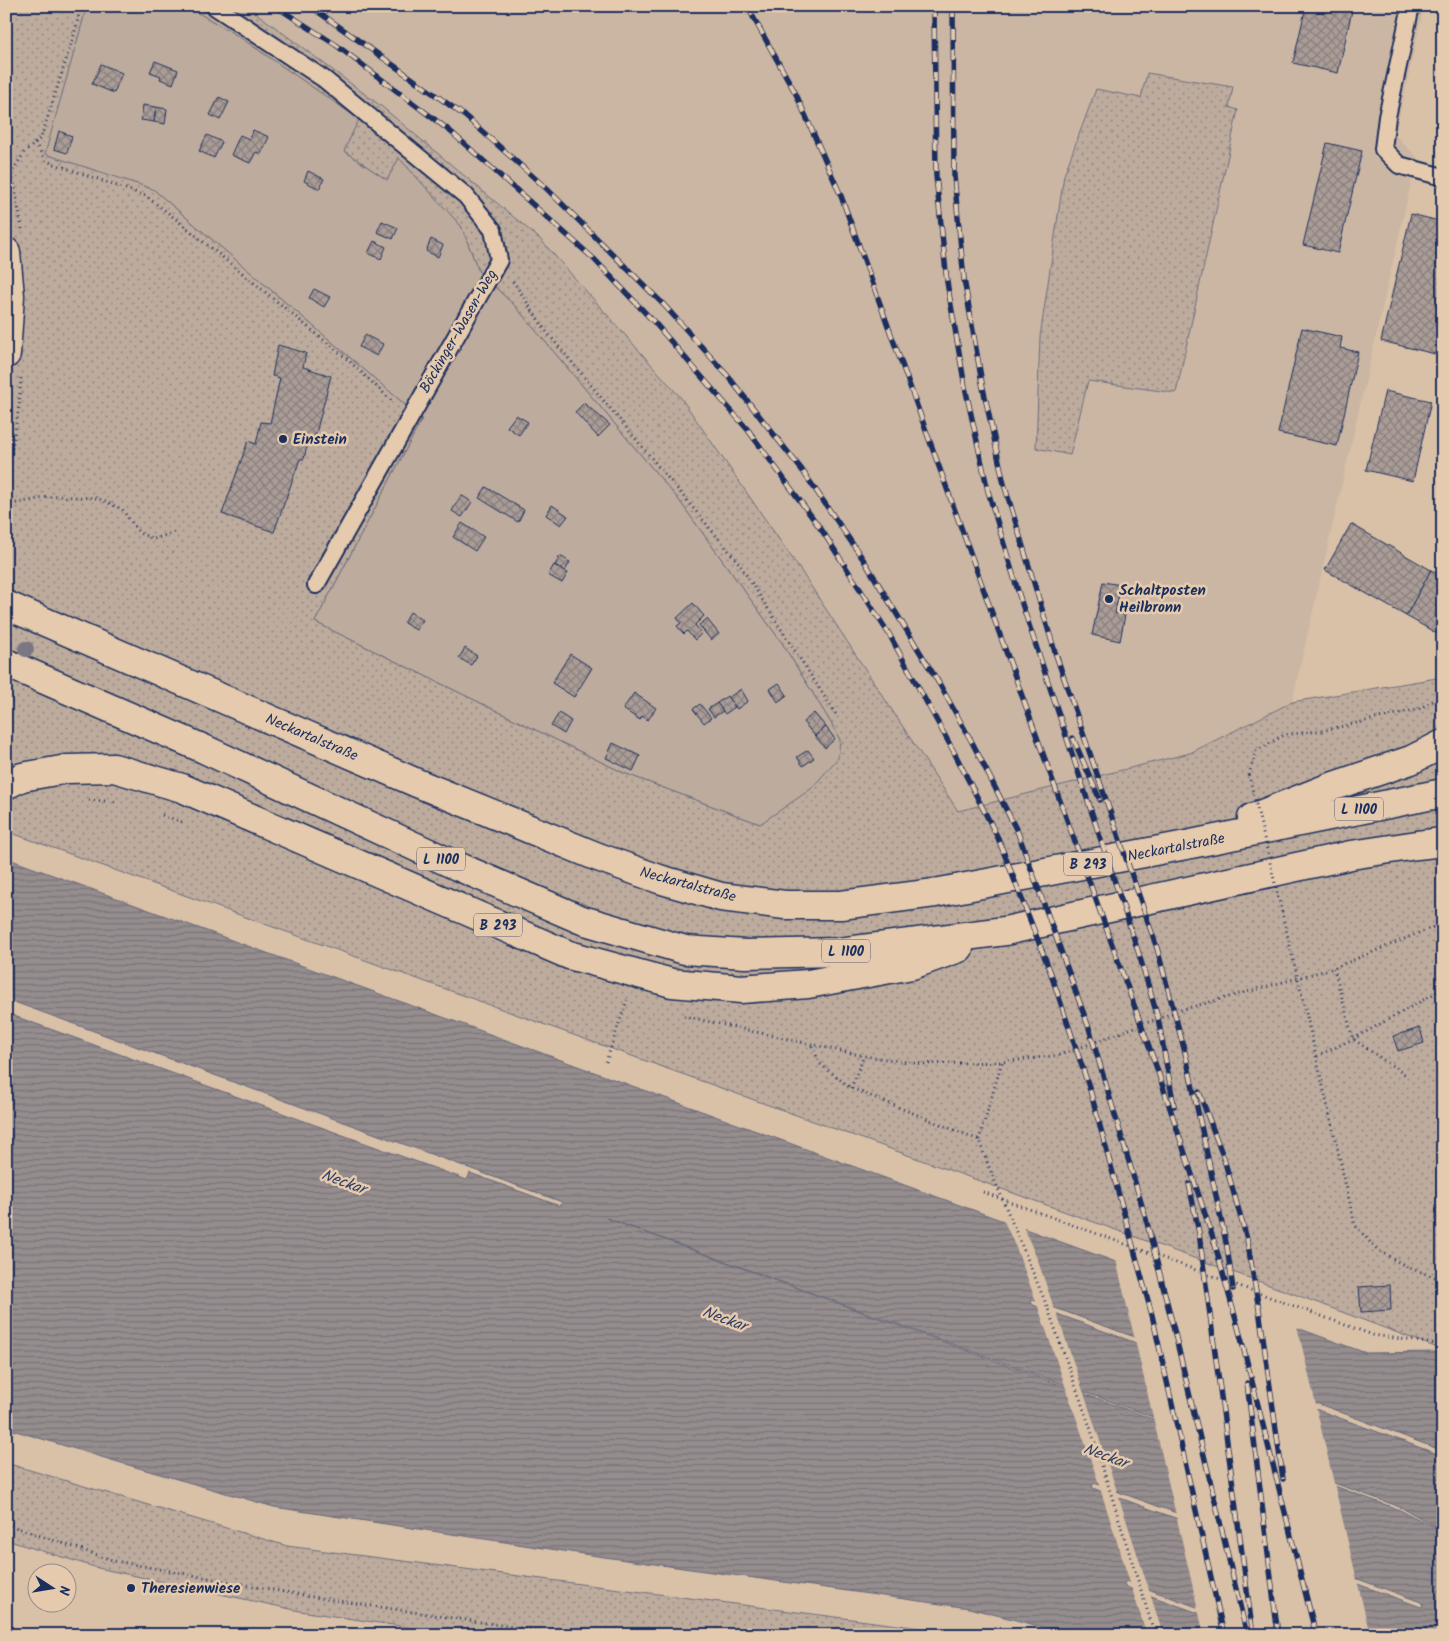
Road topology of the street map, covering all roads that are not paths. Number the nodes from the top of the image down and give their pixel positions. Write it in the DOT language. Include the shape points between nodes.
graph roads {
  1 [pos="214,6"];
  2 [pos="1412,6"];
  3 [pos="1443,177"];
  4 [pos="6,252"];
  5 [pos="6,354"];
  6 [pos="316,585"];
  7 [pos="6,605"];
  8 [pos="6,663"];
  9 [pos="1443,744"];
  10 [pos="6,785"];
  11 [pos="1443,793"];
  12 [pos="1443,842"];
  13 [pos="1186,845"];
  14 [pos="1005,931"];
  1 -- 6 [label="lane, Böckinger-Wasen-Weg" via="324,79 466,196 493,230 499,260"];
  2 -- 3 [label="lane" via="1387,117 1384,149 1399,166"];
  4 -- 5 [label="main road" via="10,296"];
  7 -- 13 [label="main road, Neckartalstraße / B 293" via="408,779 659,879 721,897 785,904 841,905 935,893"];
  8 -- 14 [label="main road, L 1100" via="582,920 685,950 745,954 839,952"];
  9 -- 13 [label="main road, B 293" via="1411,760 1328,788"];
  10 -- 14 [label="main road, B 293" via="22,777 67,770 114,768 182,788 569,956 672,983 741,989 808,984 912,965"];
  11 -- 13 [label="main road, Neckartalstraße / L 1100"];
  12 -- 14 [label="main road, B 293" via="1351,855"];
}
